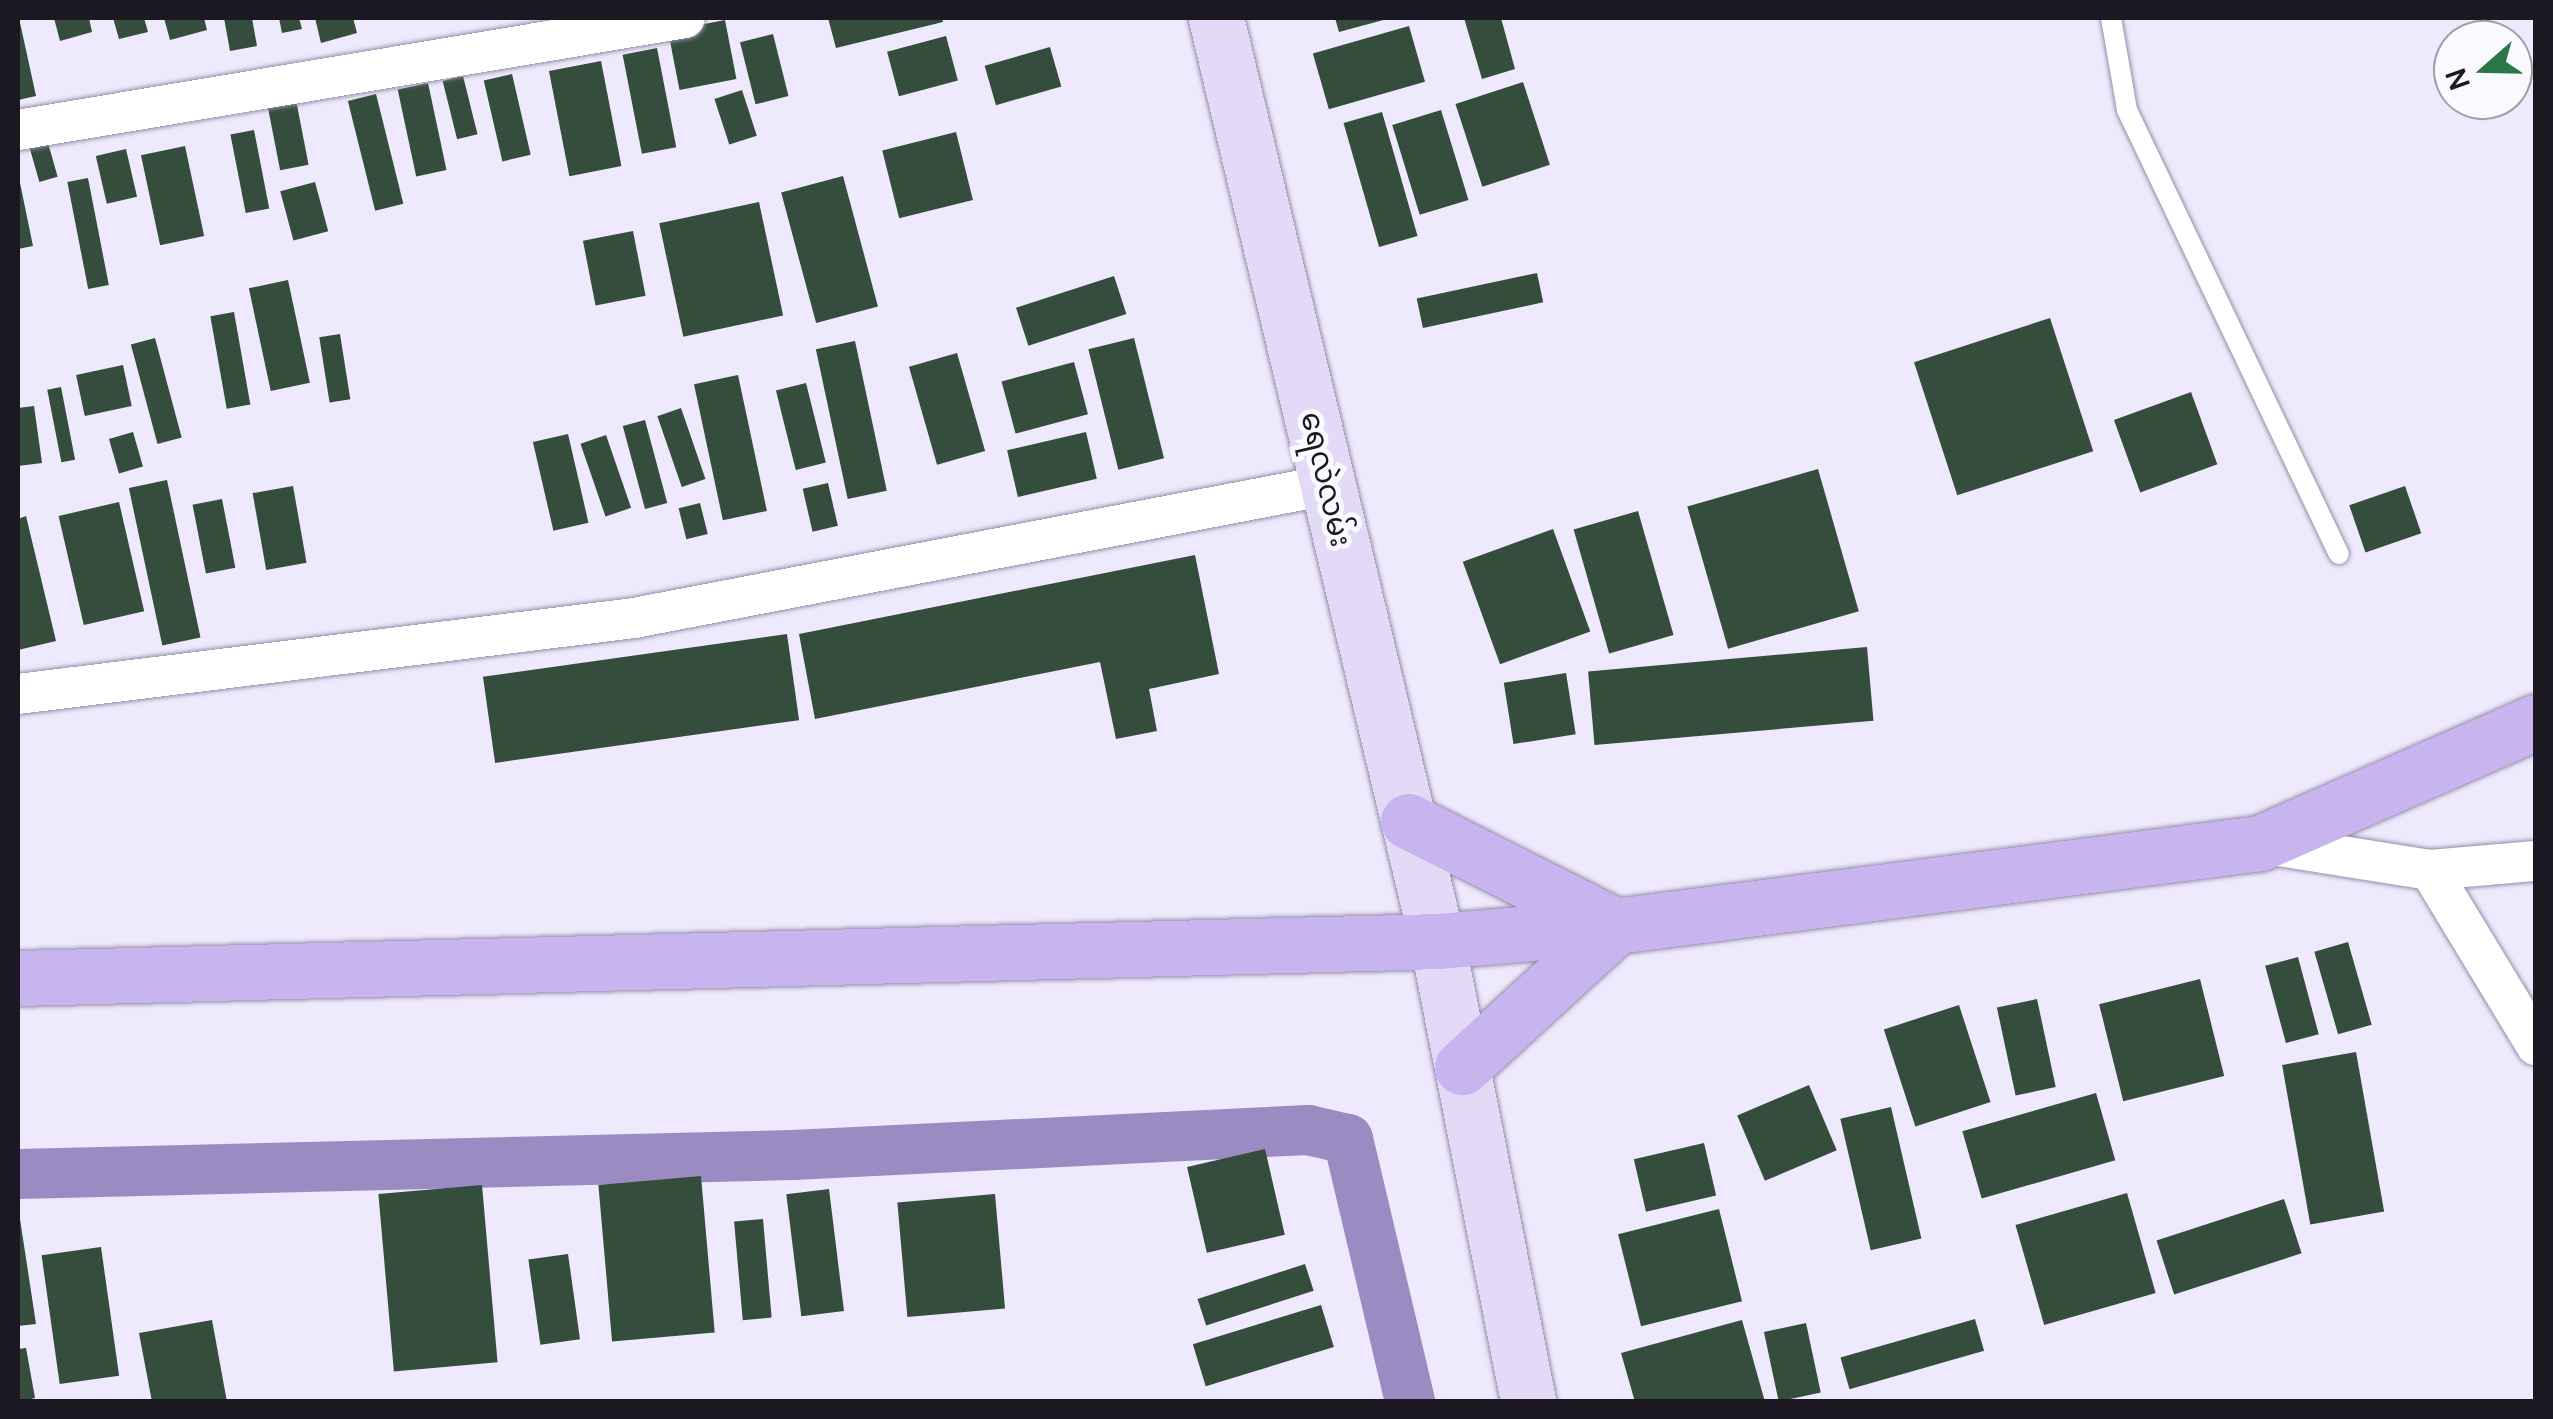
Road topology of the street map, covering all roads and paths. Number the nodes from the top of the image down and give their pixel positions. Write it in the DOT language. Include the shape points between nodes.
graph roads {
  1 [pos="686,18"];
  2 [pos="1216,18"];
  3 [pos="2111,18"];
  4 [pos="18,130"];
  5 [pos="1328,485"];
  6 [pos="2338,554"];
  7 [pos="18,694"];
  8 [pos="2536,722"];
  9 [pos="1408,821"];
  10 [pos="2260,843"];
  11 [pos="2536,861"];
  12 [pos="2430,870"];
  13 [pos="1616,926"];
  14 [pos="1437,941"];
  15 [pos="18,978"];
  16 [pos="2536,1045"];
  17 [pos="1462,1067"];
  18 [pos="1528,1402"];
  1 -- 4 [label="street"];
  2 -- 5 [label="main road, ရေလဲလမ်း"];
  3 -- 6 [label="lane" via="2127,110"];
  5 -- 7 [label="street" via="634,618"];
  5 -- 9 [label="main road, ရေလဲလမ်း"];
  8 -- 10 [label="main road"];
  9 -- 13 [label="main road"];
  9 -- 14 [label="main road, ရေလဲလမ်း"];
  10 -- 12 [label="street"];
  10 -- 13 [label="main road"];
  11 -- 12 [label="street"];
  12 -- 16 [label="street"];
  13 -- 14 [label="main road"];
  13 -- 17 [label="main road"];
  14 -- 15 [label="main road"];
  14 -- 17 [label="main road, ရေလဲလမ်း"];
  17 -- 18 [label="main road, ရေလဲလမ်း"];
}
